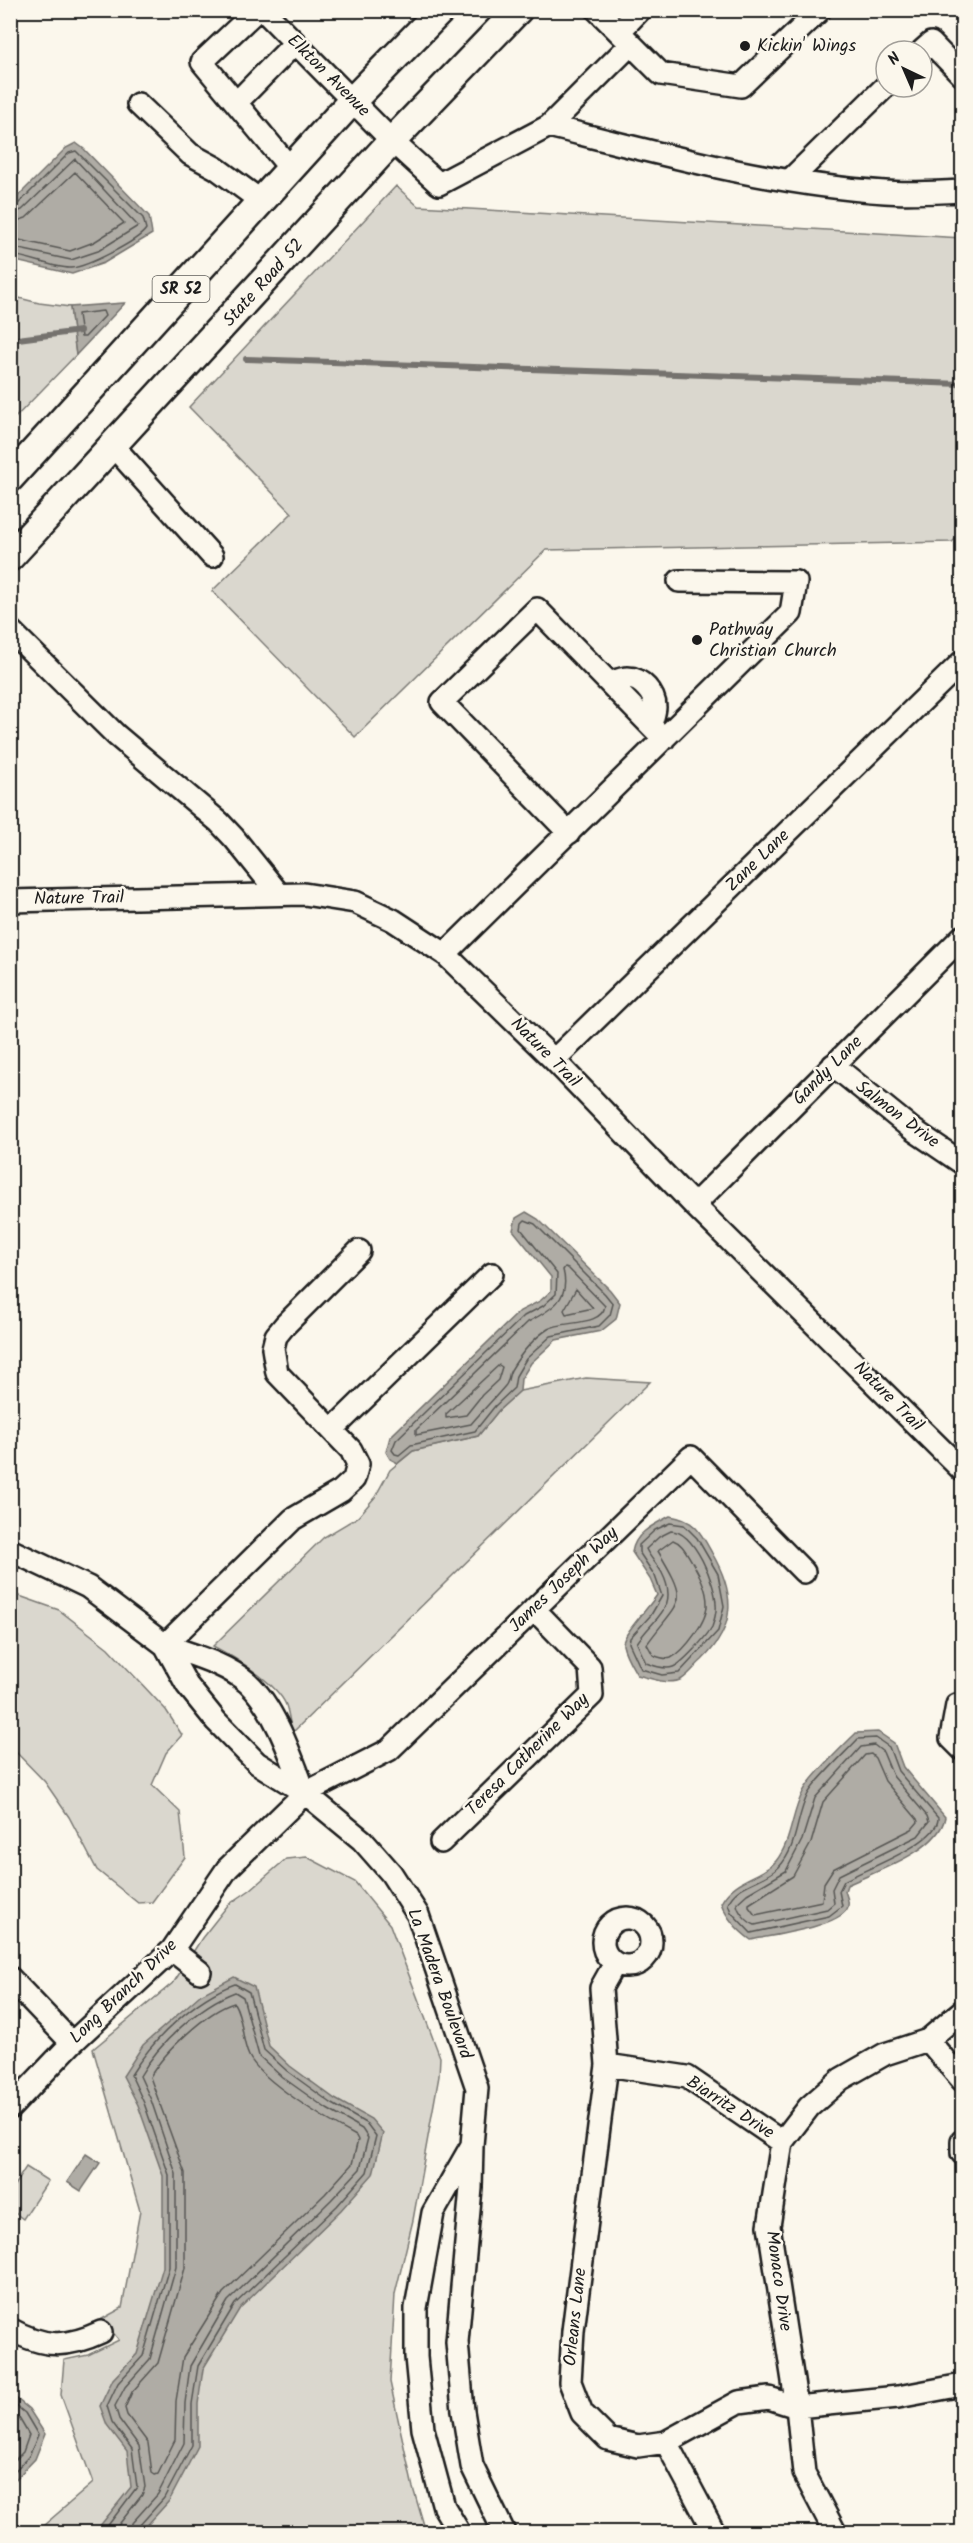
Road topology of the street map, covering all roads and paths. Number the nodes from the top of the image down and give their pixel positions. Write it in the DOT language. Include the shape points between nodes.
graph roads {
  1 [pos="257,10"];
  2 [pos="263,10"];
  3 [pos="441,10"];
  4 [pos="518,10"];
  5 [pos="597,10"];
  6 [pos="640,10"];
  7 [pos="820,10"];
  8 [pos="625,38"];
  9 [pos="295,43"];
  10 [pos="934,46"];
  11 [pos="963,75"];
  12 [pos="874,98"];
  13 [pos="352,101"];
  14 [pos="138,104"];
  15 [pos="236,104"];
  16 [pos="549,126"];
  17 [pos="392,141"];
  18 [pos="290,168"];
  19 [pos="790,180"];
  20 [pos="963,191"];
  21 [pos="261,201"];
  22 [pos="114,447"];
  23 [pos="10,478"];
  24 [pos="10,556"];
  25 [pos="212,556"];
  26 [pos="679,581"];
  27 [pos="10,630"];
  28 [pos="963,662"];
  29 [pos="657,732"];
  30 [pos="569,833"];
  31 [pos="279,894"];
  32 [pos="10,901"];
  33 [pos="963,937"];
  34 [pos="445,954"];
  35 [pos="554,1060"];
  36 [pos="833,1065"];
  37 [pos="963,1163"];
  38 [pos="694,1205"];
  39 [pos="359,1251"];
  40 [pos="492,1274"];
  41 [pos="332,1430"];
  42 [pos="963,1470"];
  43 [pos="10,1550"];
  44 [pos="804,1572"];
  45 [pos="534,1609"];
  46 [pos="165,1645"];
  47 [pos="957,1705"];
  48 [pos="963,1749"];
  49 [pos="305,1792"];
  50 [pos="441,1842"];
  51 [pos="172,1950"];
  52 [pos="615,1963"];
  53 [pos="200,1972"];
  54 [pos="10,1978"];
  55 [pos="963,2011"];
  56 [pos="928,2040"];
  57 [pos="72,2043"];
  58 [pos="607,2065"];
  59 [pos="963,2080"];
  60 [pos="10,2108"];
  61 [pos="963,2141"];
  62 [pos="782,2142"];
  63 [pos="472,2145"];
  64 [pos="963,2153"];
  65 [pos="10,2329"];
  66 [pos="101,2332"];
  67 [pos="963,2385"];
  68 [pos="797,2407"];
  69 [pos="666,2442"];
  70 [pos="459,2532"];
  71 [pos="504,2532"];
  72 [pos="714,2532"];
  73 [pos="835,2532"];
  1 -- 15 [label="street" via="202,62"];
  2 -- 9 [label="street, Elkton Avenue"];
  3 -- 13 [label="main road, SR 52"];
  4 -- 17 [label="main road, State Road 52"];
  5 -- 8 [label="street"];
  6 -- 8 [label="street"];
  7 -- 8 [label="street" via="741,86 661,74"];
  8 -- 16 [label="street"];
  9 -- 13 [label="street, Elkton Avenue"];
  9 -- 15 [label="street"];
  10 -- 11 [label="street"];
  12 -- 19 [label="street"];
  13 -- 17 [label="street, Elkton Avenue"];
  13 -- 18 [label="main road, SR 52"];
  14 -- 21 [label="street" via="190,154"];
  15 -- 18 [label="street"];
  16 -- 17 [label="street, Elkton Avenue" via="439,184"];
  16 -- 19 [label="street"];
  17 -- 22 [label="main road, State Road 52"];
  18 -- 21 [label="main road, SR 52"];
  19 -- 20 [label="street" via="885,192"];
  21 -- 23 [label="main road, SR 52"];
  22 -- 24 [label="main road, State Road 52"];
  22 -- 25 [label="street"];
  26 -- 29 [label="street" via="796,582 791,613"];
  27 -- 31 [label="street" via="116,735 219,822"];
  28 -- 35 [label="street, Zane Lane"];
  29 -- 30 [label="street"];
  29 -- 30 [label="street" via="537,609 442,702"];
  30 -- 34 [label="street"];
  31 -- 32 [label="street, Nature Trail"];
  31 -- 34 [label="street, Nature Trail" via="355,902 393,920"];
  33 -- 36 [label="street, Gandy Lane"];
  34 -- 35 [label="street, Nature Trail"];
  35 -- 38 [label="street, Nature Trail"];
  36 -- 37 [label="street, Salmon Drive" via="912,1129"];
  36 -- 38 [label="street, Gandy Lane"];
  38 -- 42 [label="street, Nature Trail"];
  39 -- 41 [label="street" via="285,1325 273,1348 277,1373"];
  40 -- 41 [label="street"];
  41 -- 46 [label="street" via="358,1464 354,1479 293,1520"];
  43 -- 46 [label="street, La Madera Boulevard" via="88,1587"];
  44 -- 45 [label="street, James Joseph Way" via="691,1457"];
  45 -- 49 [label="street, James Joseph Way" via="388,1750"];
  45 -- 50 [label="street, Teresa Catherine Way" via="590,1667 592,1695"];
  46 -- 49 [label="street, La Madera Boulevard" via="187,1685 216,1721 257,1763"];
  46 -- 49 [label="street, La Madera Boulevard" via="216,1664 248,1683 265,1705"];
  47 -- 48 [label="street" via="951,1738"];
  49 -- 51 [label="street, Long Branch Drive" via="227,1869"];
  49 -- 63 [label="street, La Madera Boulevard" via="362,1840 391,1873 418,1916 477,2088"];
  51 -- 53 [label="street"];
  51 -- 57 [label="street, Long Branch Drive"];
  52 -- 58 [label="street, Orleans Lane" via="601,1988"];
  54 -- 57 [label="street"];
  55 -- 56 [label="street, Monaco Drive"];
  56 -- 59 [label="street"];
  56 -- 62 [label="street, Monaco Drive" via="885,2054 841,2079 809,2107"];
  57 -- 60 [label="street, Long Branch Drive"];
  58 -- 62 [label="street, Biarritz Drive" via="687,2077"];
  58 -- 69 [label="street, Orleans Lane" via="570,2382 582,2413 608,2439 638,2446"];
  61 -- 64 [label="street"];
  62 -- 68 [label="street, Monaco Drive" via="769,2226"];
  63 -- 70 [label="street, La Madera Boulevard" via="433,2213 416,2308 423,2429 444,2507"];
  63 -- 71 [label="street, La Madera Boulevard" via="457,2342 472,2466"];
  65 -- 66 [label="street" via="28,2339 60,2345 80,2342"];
  67 -- 68 [label="street, Orleans Lane" via="898,2397"];
  68 -- 69 [label="street, Orleans Lane" via="769,2398 738,2402"];
  68 -- 73 [label="street, Monaco Drive" via="804,2473"];
  69 -- 72 [label="street"];
}
